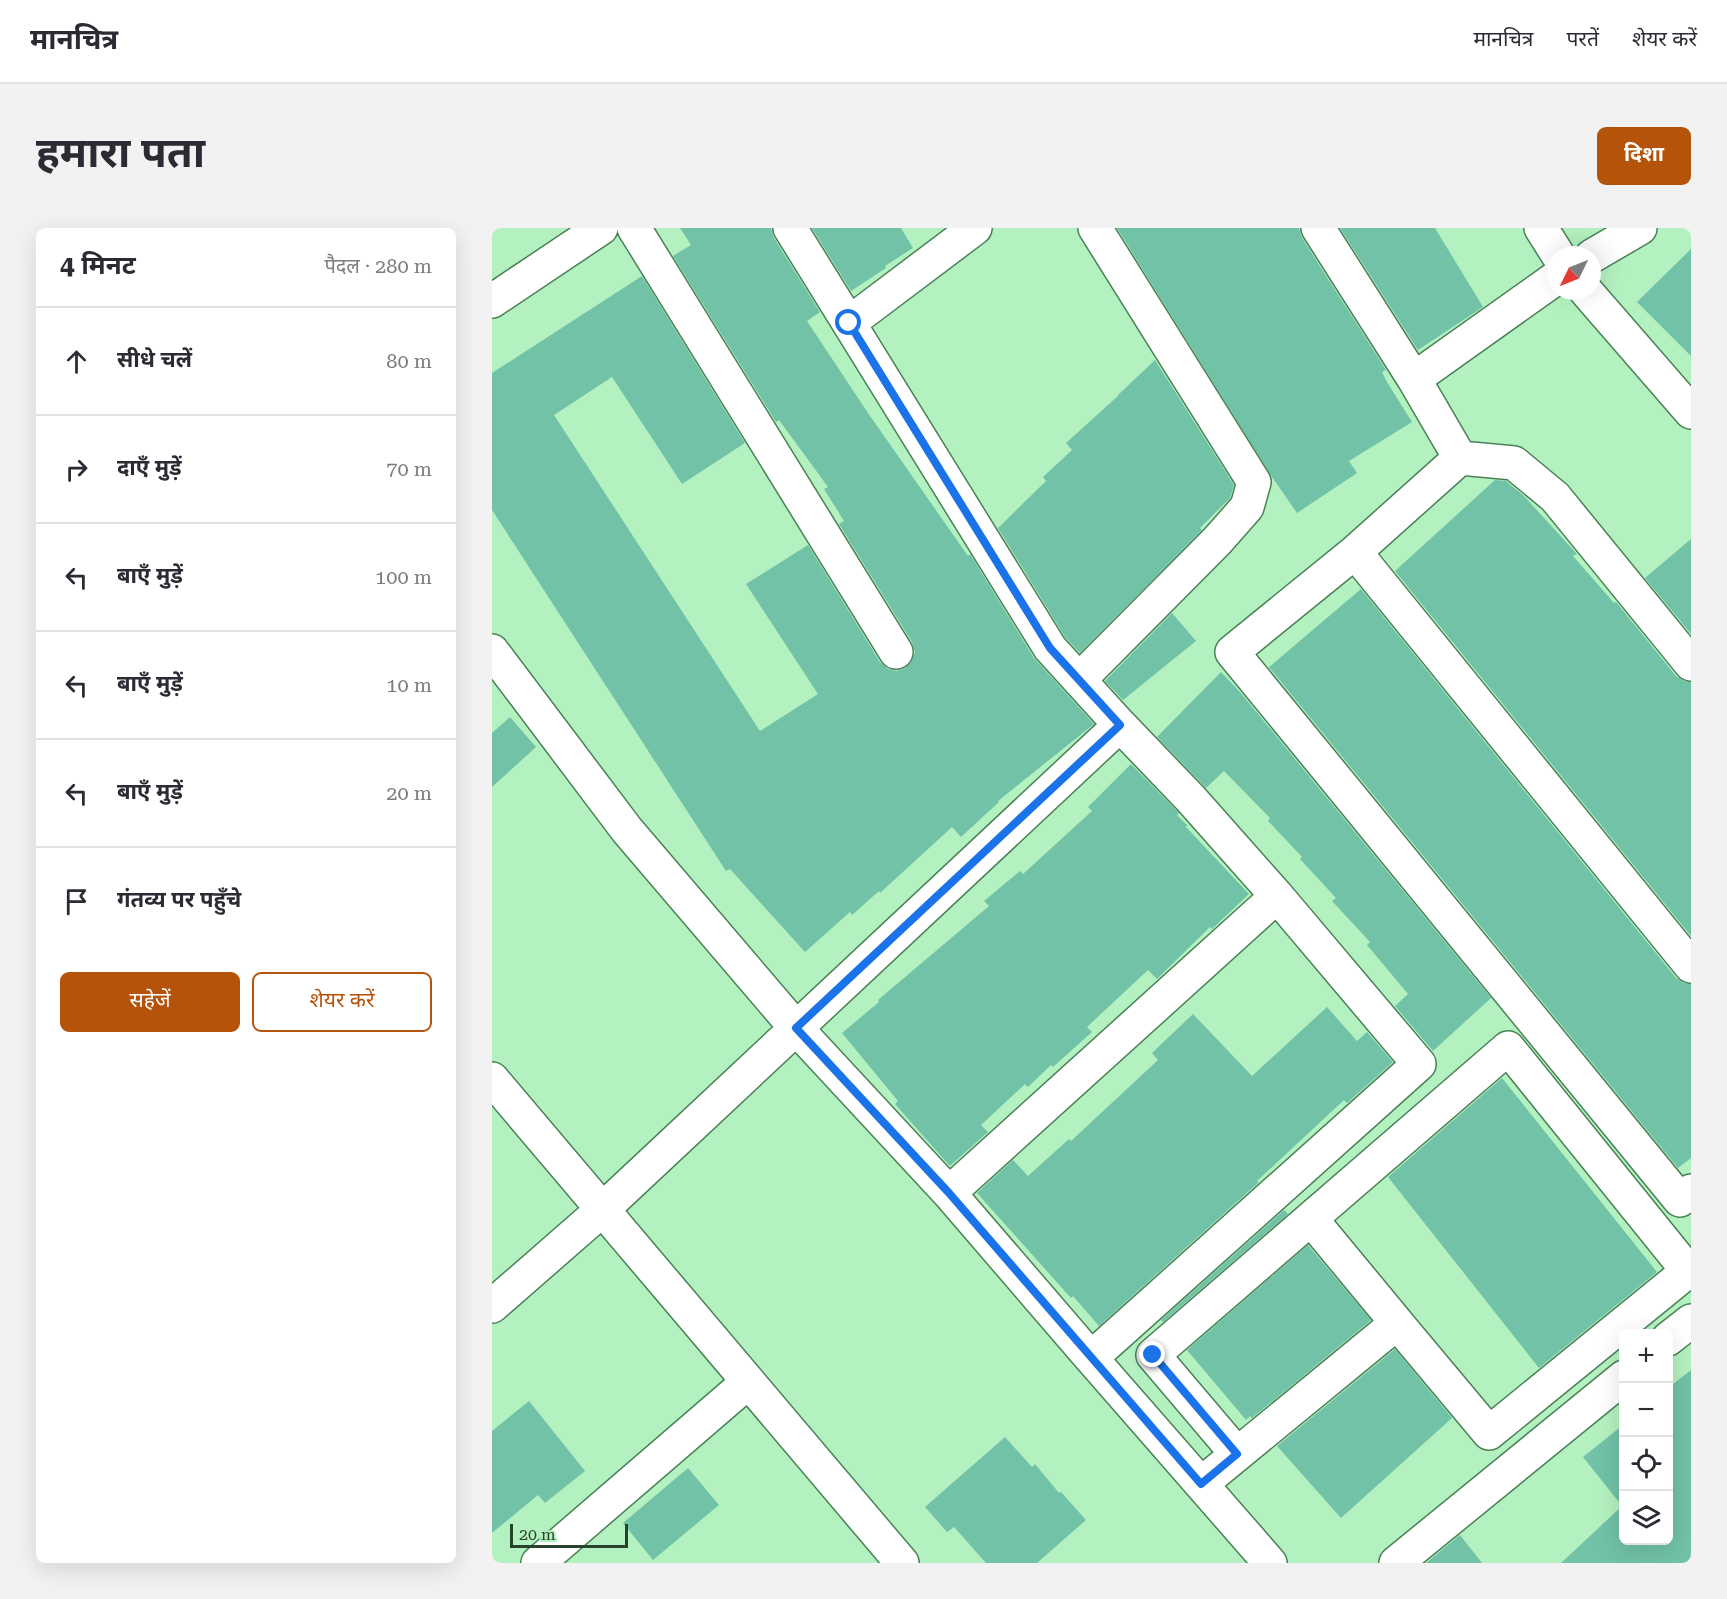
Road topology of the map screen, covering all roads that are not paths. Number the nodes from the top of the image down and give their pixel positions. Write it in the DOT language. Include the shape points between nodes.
graph roads {
  1 [pos="601,228"];
  2 [pos="634,228"];
  3 [pos="790,228"];
  4 [pos="975,228"];
  5 [pos="1095,228"];
  6 [pos="1318,228"];
  7 [pos="1541,228"];
  8 [pos="1640,228"];
  9 [pos="1552,246"];
  10 [pos="1601,251"];
  11 [pos="1547,284"];
  12 [pos="1595,300"];
  13 [pos="492,301"];
  14 [pos="849,323"];
  15 [pos="1414,379"];
  16 [pos="1691,412"];
  17 [pos="1460,458"];
  18 [pos="1355,552"];
  19 [pos="492,651"];
  20 [pos="896,652"];
  21 [pos="1691,664"];
  22 [pos="1079,680"];
  23 [pos="1120,725"];
  24 [pos="1277,896"];
  25 [pos="1691,966"];
  26 [pos="796,1028"];
  27 [pos="492,1079"];
  28 [pos="1691,1191"];
  29 [pos="949,1193"];
  30 [pos="602,1210"];
  31 [pos="1311,1219"];
  32 [pos="492,1306"];
  33 [pos="1691,1321"];
  34 [pos="1397,1323"];
  35 [pos="1673,1335"];
  36 [pos="1091,1358"];
  37 [pos="1619,1380"];
  38 [pos="748,1382"];
  39 [pos="1237,1454"];
  40 [pos="1201,1484"];
  41 [pos="555,1558"];
  42 [pos="902,1563"];
  43 [pos="1270,1563"];
  44 [pos="1395,1563"];
  1 -- 13 [label="street"];
  2 -- 20 [label="street"];
  3 -- 14 [label="street"];
  4 -- 14 [label="street"];
  5 -- 22 [label="street" via="1254,482 1247,507 1217,541"];
  6 -- 15 [label="street"];
  7 -- 9 [label="street"];
  8 -- 10 [label="street"];
  11 -- 15 [label="street"];
  12 -- 16 [label="street"];
  14 -- 22 [label="street" via="1050,648"];
  15 -- 17 [label="street"];
  17 -- 18 [label="street"];
  17 -- 21 [label="street" via="1514,463 1556,497"];
  18 -- 25 [label="street"];
  18 -- 28 [label="street" via="1232,652 1680,1200"];
  19 -- 26 [label="street" via="627,830"];
  22 -- 23 [label="street"];
  23 -- 24 [label="street"];
  23 -- 26 [label="street"];
  24 -- 29 [label="street"];
  24 -- 36 [label="street" via="1419,1064"];
  26 -- 29 [label="street"];
  26 -- 30 [label="street"];
  27 -- 30 [label="street"];
  29 -- 36 [label="street"];
  30 -- 32 [label="street"];
  30 -- 38 [label="street"];
  31 -- 34 [label="street"];
  31 -- 34 [label="street" via="1508,1048 1688,1271 1489,1433"];
  31 -- 39 [label="street" via="1153,1355"];
  33 -- 35 [label="street"];
  34 -- 39 [label="street"];
  36 -- 40 [label="street"];
  37 -- 44 [label="street"];
  38 -- 41 [label="street"];
  38 -- 42 [label="street"];
  39 -- 40 [label="street"];
  40 -- 43 [label="street"];
}
